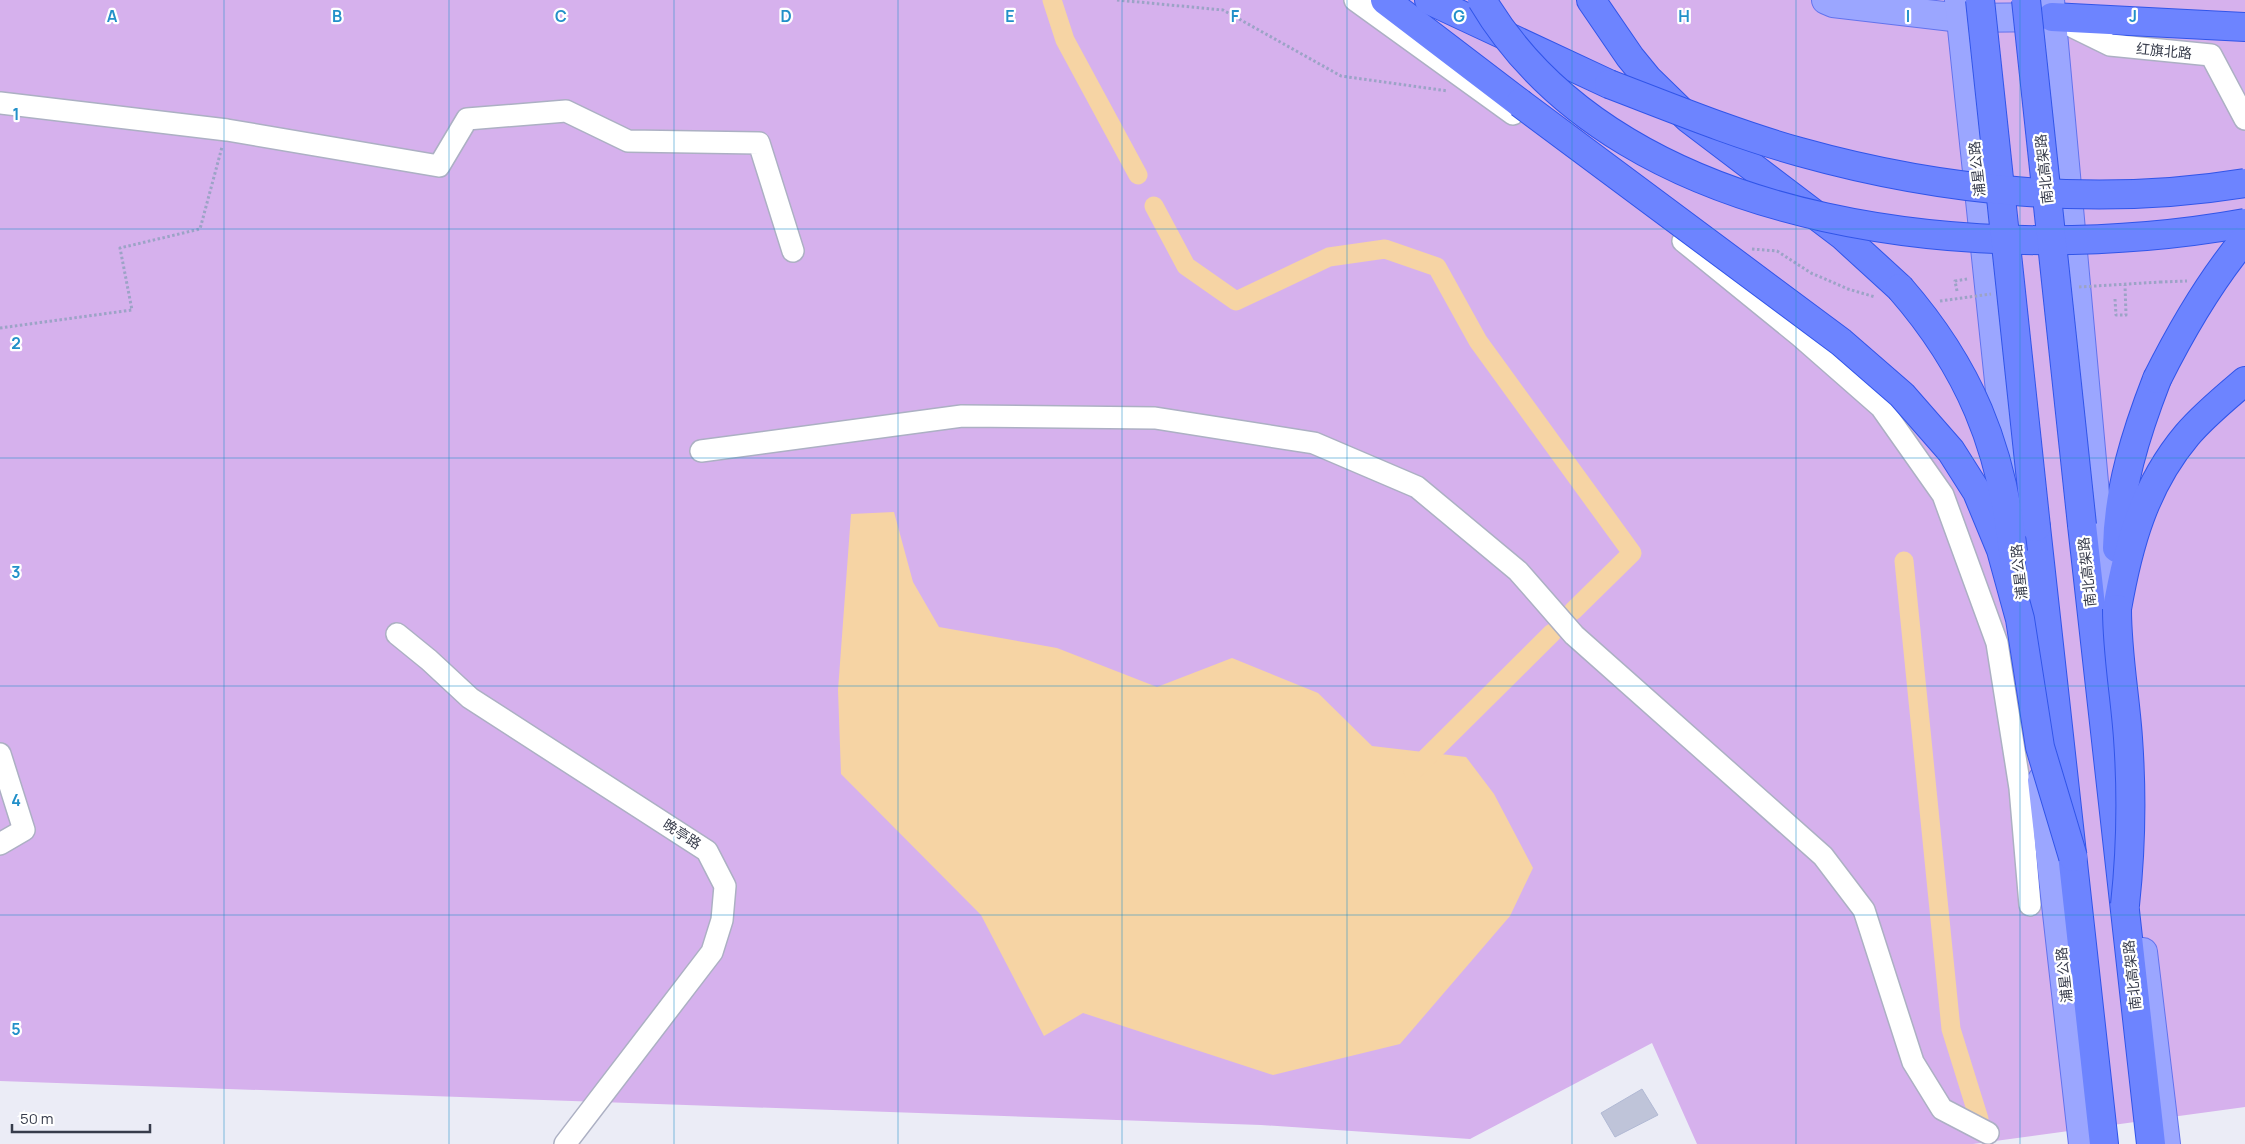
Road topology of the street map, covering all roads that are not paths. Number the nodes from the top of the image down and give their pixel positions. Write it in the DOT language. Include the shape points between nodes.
graph roads {
  1 [pos="1355,0"];
  2 [pos="1385,0"];
  3 [pos="1429,0"];
  4 [pos="1482,0"];
  5 [pos="1591,0"];
  6 [pos="1826,0"];
  7 [pos="2026,0"];
  8 [pos="1967,6"];
  9 [pos="2051,8"];
  10 [pos="2245,26"];
  11 [pos="0,103"];
  12 [pos="2245,119"];
  13 [pos="2245,183"];
  14 [pos="2245,223"];
  15 [pos="2245,239"];
  16 [pos="793,251"];
  17 [pos="2245,380"];
  18 [pos="701,451"];
  19 [pos="2117,609"];
  20 [pos="2020,619"];
  21 [pos="397,634"];
  22 [pos="0,754"];
  23 [pos="0,844"];
  24 [pos="2073,857"];
  25 [pos="2030,905"];
  26 [pos="2125,905"];
  27 [pos="1988,1133"];
  28 [pos="565,1144"];
  29 [pos="2083,1144"];
  30 [pos="2104,1144"];
  31 [pos="2151,1144"];
  32 [pos="2166,1144"];
  1 -- 25 [label="street" via="1716,266 1881,407 1943,495 1997,643 2020,788"];
  2 -- 20 [label="highway, bridge" via="1842,342 1902,395 1951,451 1977,492 2001,550"];
  3 -- 13 [label="highway, bridge" via="1609,84 1739,133 1799,152 1892,174 1986,188 2084,194 2185,190"];
  4 -- 14 [label="highway, bridge" via="1505,35 1541,75 1605,128 1661,160 1766,202 1841,221 1902,231 2006,240 2163,235"];
  5 -- 20 [label="highway, bridge" via="1630,57 1668,99 1710,136 1876,264 1916,306 1942,340 1974,398 1996,460 2011,535"];
  6 -- 8 [label="main road" via="1833,3"];
  7 -- 26 [label="highway, 南北高架路, bridge"];
  8 -- 9 [label="main road"];
  8 -- 24 [label="highway, bridge"];
  8 -- 29 [label="main road, 浦星公路" via="2025,629"];
  9 -- 10 [label="highway"];
  9 -- 12 [label="street, 红旗北路" via="2110,45 2211,55"];
  9 -- 32 [label="main road" via="2117,732"];
  11 -- 16 [label="street" via="227,130 439,166 467,119 566,111 628,141 759,143"];
  15 -- 19 [label="highway, bridge" via="2203,295 2178,336 2142,418 2122,497"];
  17 -- 19 [label="highway" via="2187,435 2160,472 2129,548"];
  18 -- 27 [label="street" via="962,416 1155,418 1314,443 1417,487 1518,571 1574,635 1823,856 1864,910 1913,1062 1942,1109"];
  19 -- 26 [label="highway, bridge" via="2130,786"];
  20 -- 24 [label="highway, bridge" via="2040,747"];
  21 -- 28 [label="street, 晚亭路" via="470,698 707,851 725,886 722,920 712,952"];
  22 -- 23 [label="street" via="24,830"];
  24 -- 30 [label="highway"];
  26 -- 31 [label="highway, 南北高架路"];
}
